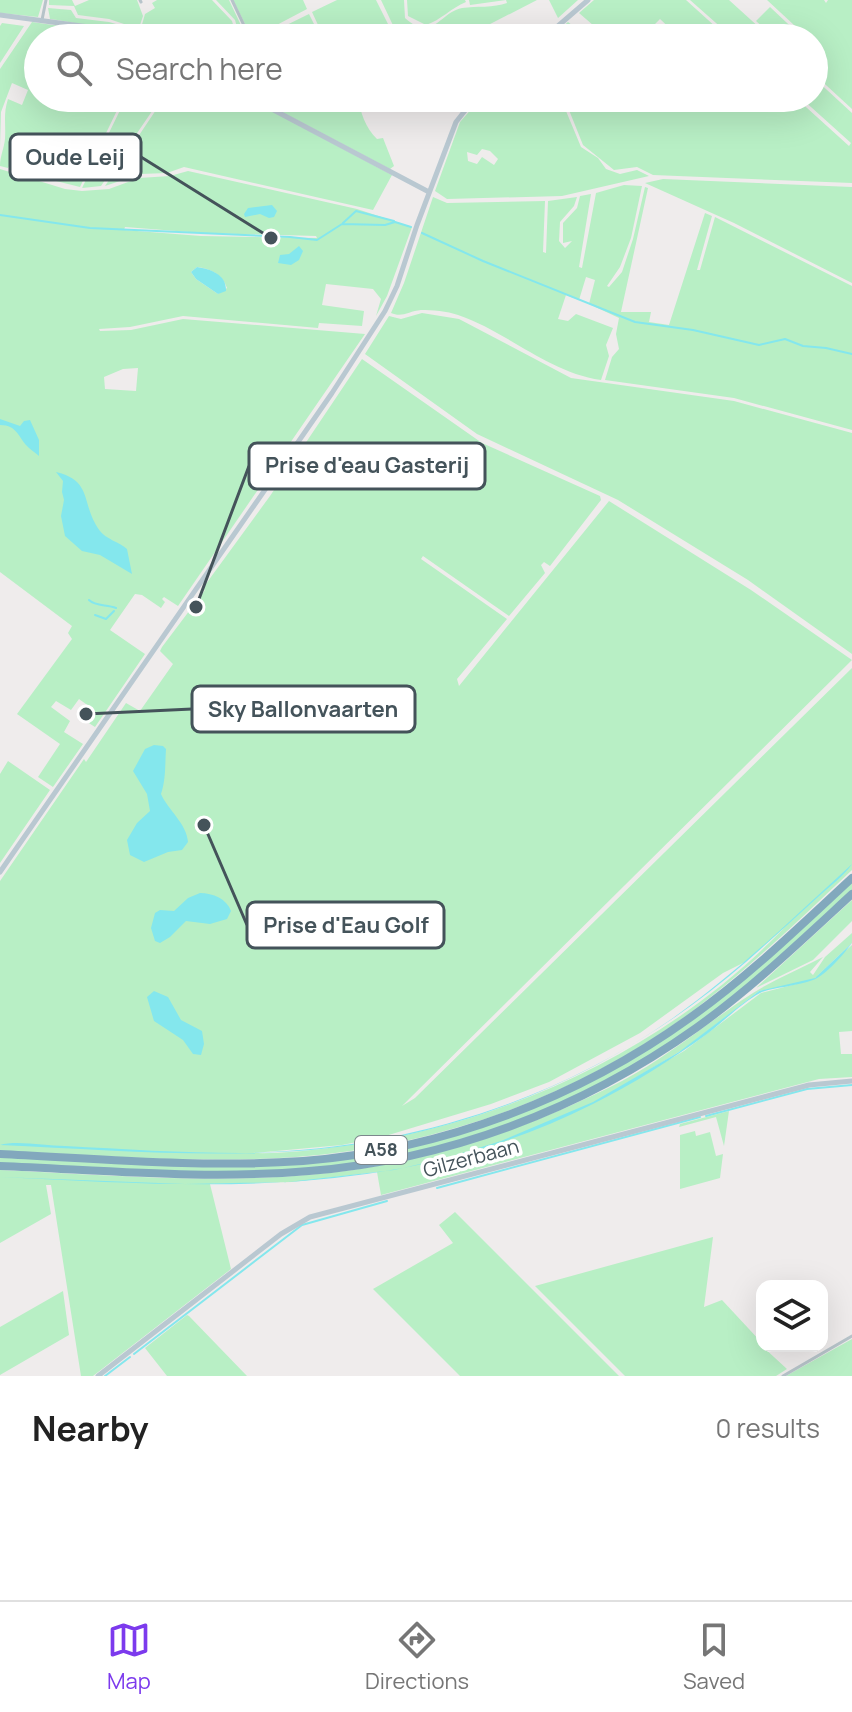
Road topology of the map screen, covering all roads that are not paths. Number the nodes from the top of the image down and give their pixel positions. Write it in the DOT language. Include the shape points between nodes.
graph roads {
  1 [pos="46,0"];
  2 [pos="232,0"];
  3 [pos="588,0"];
  4 [pos="0,15"];
  5 [pos="42,21"];
  6 [pos="66,24"];
  7 [pos="243,24"];
  8 [pos="560,24"];
  9 [pos="277,112"];
  10 [pos="464,112"];
  11 [pos="429,192"];
  12 [pos="0,872"];
  13 [pos="852,878"];
  14 [pos="852,894"];
  15 [pos="852,1081"];
  16 [pos="0,1154"];
  17 [pos="0,1166"];
  18 [pos="852,1336"];
  19 [pos="98,1376"];
  20 [pos="783,1376"];
  1 -- 5 [label="street"];
  2 -- 7 [label="street"];
  3 -- 8 [label="street"];
  4 -- 5 [label="street"];
  5 -- 6 [label="street"];
  9 -- 11 [label="street"];
  10 -- 11 [label="street"];
  11 -- 12 [label="street" via="386,312"];
  13 -- 16 [label="highway, A58" via="750,971 654,1042 563,1092 449,1135 344,1156 266,1163"];
  14 -- 17 [label="highway, A58" via="766,972 675,1043 568,1103 492,1133 404,1157 308,1171 201,1174"];
  15 -- 19 [label="street, Gilzerbaan" via="809,1085 310,1217 284,1231"];
  18 -- 20 [label="street"];
}
